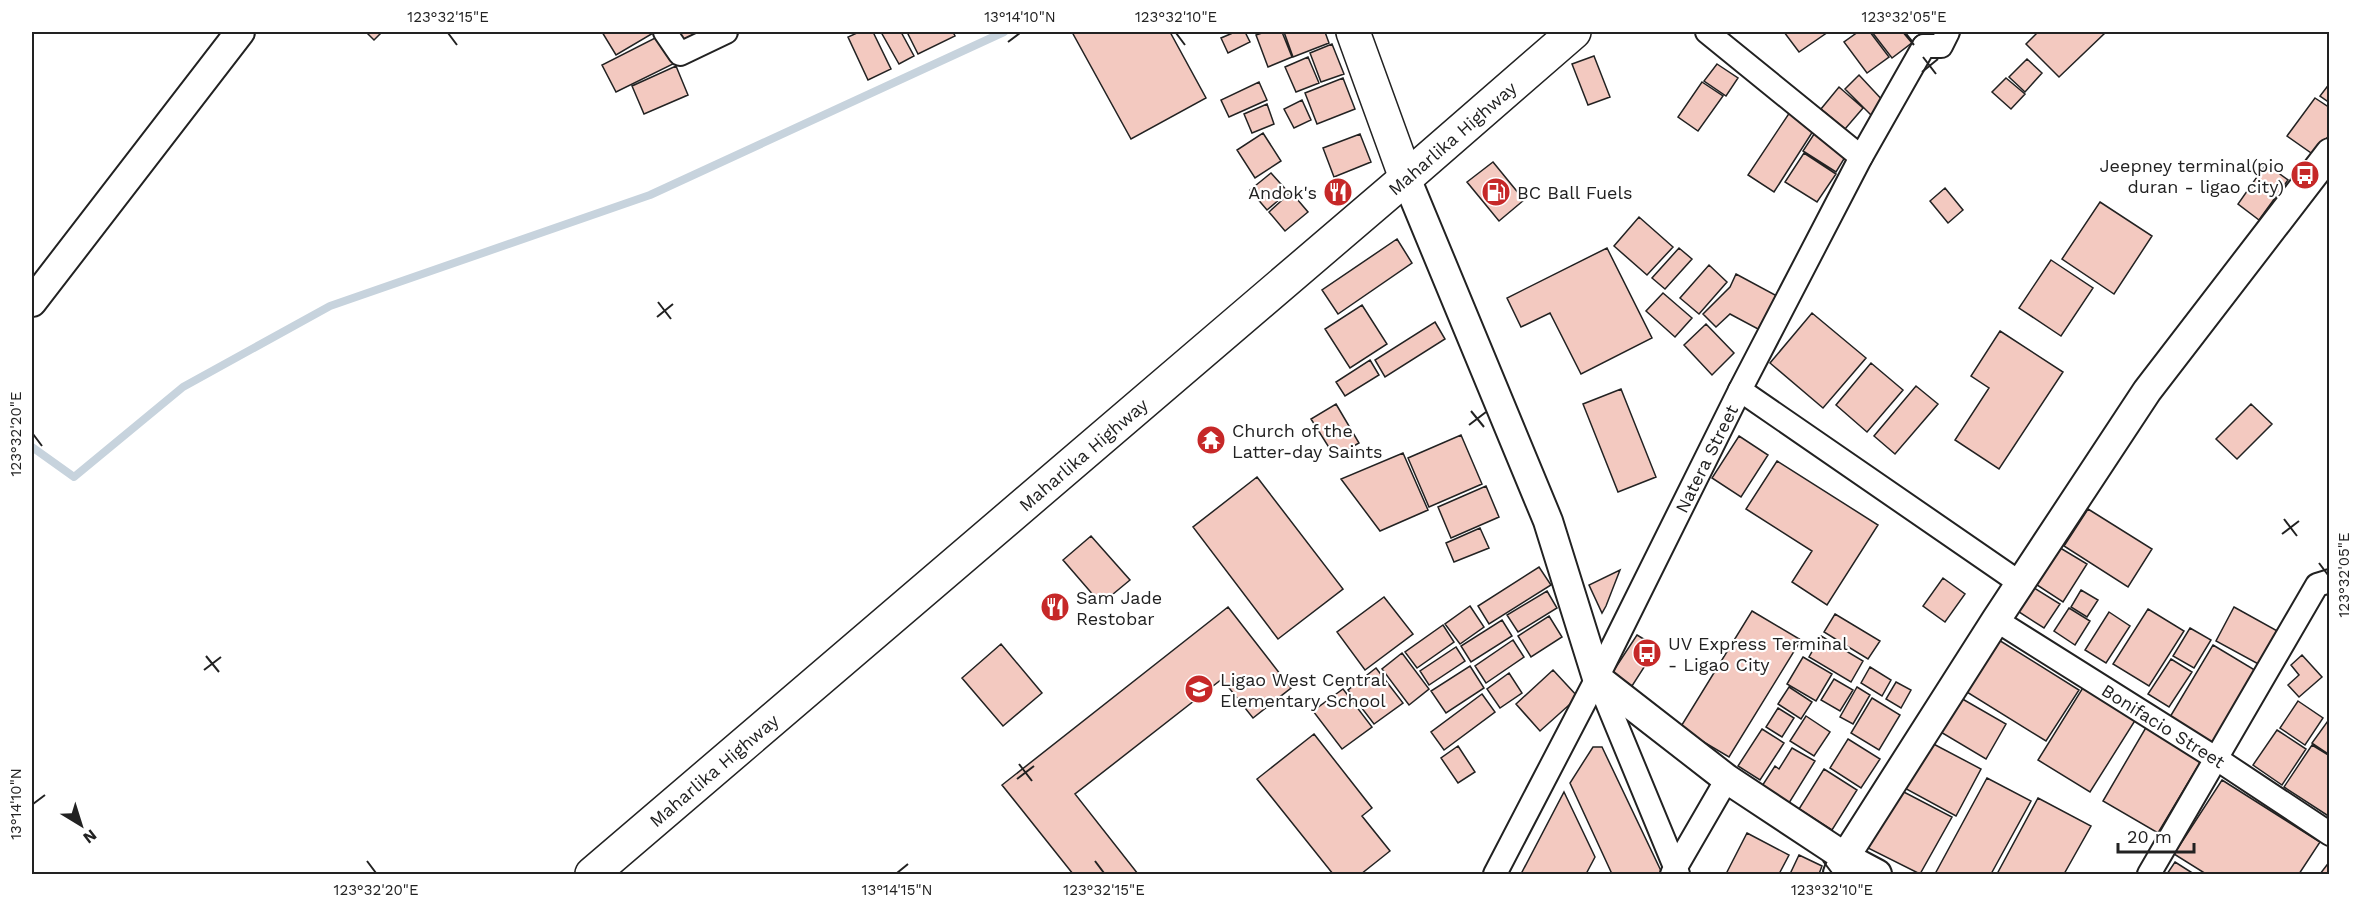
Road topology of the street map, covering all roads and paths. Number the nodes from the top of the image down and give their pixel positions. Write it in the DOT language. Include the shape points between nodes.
graph roads {
  1 [pos="240,32"];
  2 [pos="665,32"];
  3 [pos="726,32"];
  4 [pos="1353,32"];
  5 [pos="1574,32"];
  6 [pos="1707,32"];
  7 [pos="1948,32"];
  8 [pos="1918,39"];
  9 [pos="2330,153"];
  10 [pos="1861,157"];
  11 [pos="1406,178"];
  12 [pos="32,302"];
  13 [pos="1740,390"];
  14 [pos="2330,581"];
  15 [pos="2020,583"];
  16 [pos="1996,620"];
  17 [pos="1598,678"];
  18 [pos="2217,759"];
  19 [pos="1726,779"];
  20 [pos="2330,834"];
  21 [pos="1841,866"];
  22 [pos="1675,872"];
  23 [pos="592,874"];
  24 [pos="1495,874"];
  25 [pos="1877,874"];
  26 [pos="2150,874"];
  1 -- 12 [label="street"];
  2 -- 3 [label="street" via="680,54"];
  4 -- 11 [label="main road"];
  5 -- 11 [label="main road, Maharlika Highway"];
  6 -- 10 [label="street"];
  7 -- 8 [label="street" via="1941,46"];
  8 -- 10 [label="street, Natera Street"];
  9 -- 15 [label="street" via="2147,391"];
  10 -- 13 [label="street, Natera Street"];
  11 -- 17 [label="street" via="1548,521"];
  11 -- 23 [label="main road, Maharlika Highway"];
  13 -- 15 [label="street"];
  13 -- 17 [label="street, Natera Street"];
  14 -- 18 [label="street" via="2317,585"];
  15 -- 16 [label="street"];
  16 -- 18 [label="street, Bonifacio Street"];
  16 -- 21 [label="street"];
  17 -- 19 [label="street"];
  17 -- 22 [label="street"];
  17 -- 24 [label="street, Natera Street"];
  18 -- 20 [label="street, Bonifacio Street"];
  18 -- 26 [label="street"];
  19 -- 21 [label="street"];
  19 -- 22 [label="street"];
  21 -- 25 [label="street"];
}
